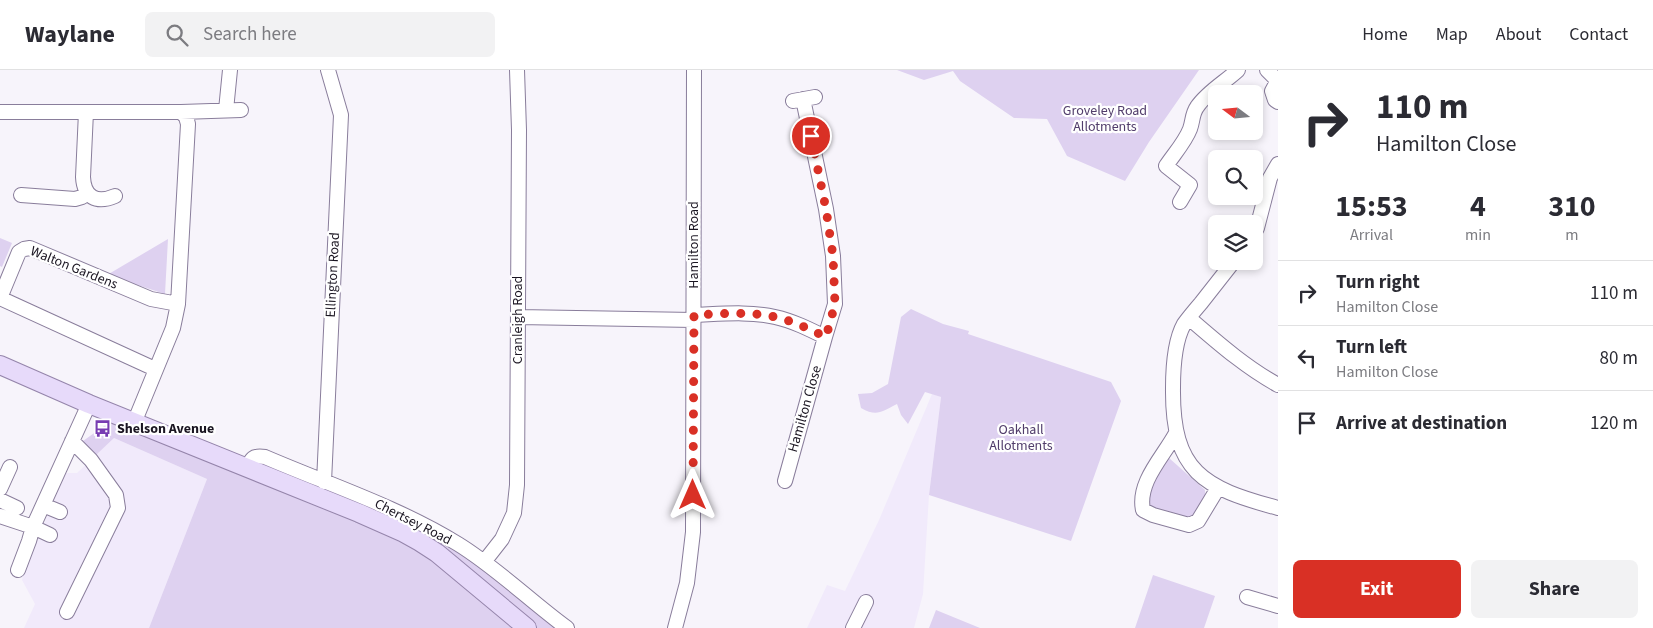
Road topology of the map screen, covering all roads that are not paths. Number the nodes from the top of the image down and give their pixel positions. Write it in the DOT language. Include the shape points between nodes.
graph roads {
  1 [pos="230,70"];
  2 [pos="328,70"];
  3 [pos="517,70"];
  4 [pos="694,70"];
  5 [pos="1238,70"];
  6 [pos="1267,70"];
  7 [pos="1278,81"];
  8 [pos="804,99"];
  9 [pos="1202,101"];
  10 [pos="1278,102"];
  11 [pos="226,110"];
  12 [pos="241,110"];
  13 [pos="0,112"];
  14 [pos="86,112"];
  15 [pos="181,112"];
  16 [pos="1276,172"];
  17 [pos="87,194"];
  18 [pos="20,195"];
  19 [pos="114,196"];
  20 [pos="1180,202"];
  21 [pos="1261,215"];
  22 [pos="1227,270"];
  23 [pos="0,298"];
  24 [pos="178,304"];
  25 [pos="518,316"];
  26 [pos="694,317"];
  27 [pos="1189,318"];
  28 [pos="826,337"];
  29 [pos="0,365"];
  30 [pos="155,369"];
  31 [pos="1278,385"];
  32 [pos="89,404"];
  33 [pos="134,422"];
  34 [pos="1175,428"];
  35 [pos="72,441"];
  36 [pos="10,467"];
  37 [pos="247,469"];
  38 [pos="784,480"];
  39 [pos="324,482"];
  40 [pos="1218,488"];
  41 [pos="0,489"];
  42 [pos="0,500"];
  43 [pos="43,505"];
  44 [pos="17,508"];
  45 [pos="1278,508"];
  46 [pos="60,512"];
  47 [pos="0,516"];
  48 [pos="33,528"];
  49 [pos="50,535"];
  50 [pos="484,562"];
  51 [pos="18,570"];
  52 [pos="1248,596"];
  53 [pos="866,602"];
  54 [pos="1278,606"];
  55 [pos="68,612"];
  56 [pos="527,628"];
  57 [pos="567,628"];
  58 [pos="675,628"];
  59 [pos="853,628"];
  1 -- 11 [label="street"];
  2 -- 39 [label="street, Ellington Road" via="340,114"];
  3 -- 25 [label="street, Cranleigh Road"];
  4 -- 26 [label="street, Hamilton Road"];
  5 -- 9 [label="street"];
  6 -- 7 [label="street"];
  7 -- 10 [label="street" via="1272,92"];
  8 -- 28 [label="street, Hamilton Close" via="833,256 835,304"];
  9 -- 20 [label="street" via="1192,115 1188,144 1166,166 1190,185"];
  11 -- 12 [label="street"];
  11 -- 15 [label="street"];
  13 -- 14 [label="street"];
  14 -- 15 [label="street"];
  14 -- 17 [label="street" via="82,177"];
  15 -- 24 [label="street" via="188,124"];
  16 -- 21 [label="street"];
  17 -- 18 [label="street" via="75,199"];
  17 -- 19 [label="street" via="100,200"];
  22 -- 27 [label="street"];
  23 -- 24 [label="street, Walton Gardens" via="19,252 30,248 151,299"];
  23 -- 30 [label="street"];
  24 -- 30 [label="street" via="173,328"];
  25 -- 26 [label="street"];
  25 -- 50 [label="street, Cranleigh Road" via="514,513 502,539"];
  26 -- 28 [label="street" via="755,314 795,323"];
  26 -- 58 [label="street, Hamilton Road" via="693,532 686,583"];
  27 -- 31 [label="street" via="1263,377"];
  27 -- 34 [label="street" via="1176,347 1173,378"];
  28 -- 38 [label="street, Hamilton Close"];
  29 -- 32 [label="main road, Chertsey Road"];
  30 -- 33 [label="street"];
  32 -- 33 [label="main road, Chertsey Road"];
  32 -- 35 [label="street"];
  33 -- 37 [label="main road, Chertsey Road"];
  34 -- 40 [label="street" via="1182,451 1197,473"];
  34 -- 40 [label="street" via="1167,449 1152,468 1141,500 1143,510 1188,525 1198,521"];
  35 -- 43 [label="street"];
  35 -- 55 [label="street" via="116,495 118,508"];
  36 -- 41 [label="street"];
  37 -- 39 [label="street, Chertsey Road" via="252,458 265,457"];
  37 -- 56 [label="main road, Chertsey Road" via="420,542"];
  39 -- 50 [label="street, Chertsey Road" via="391,508 458,544"];
  40 -- 45 [label="street"];
  42 -- 44 [label="street"];
  43 -- 46 [label="street"];
  43 -- 48 [label="street"];
  47 -- 48 [label="street"];
  48 -- 49 [label="street"];
  48 -- 51 [label="street"];
  50 -- 57 [label="street, Chertsey Road"];
  52 -- 54 [label="street"];
  53 -- 59 [label="street"];
}
